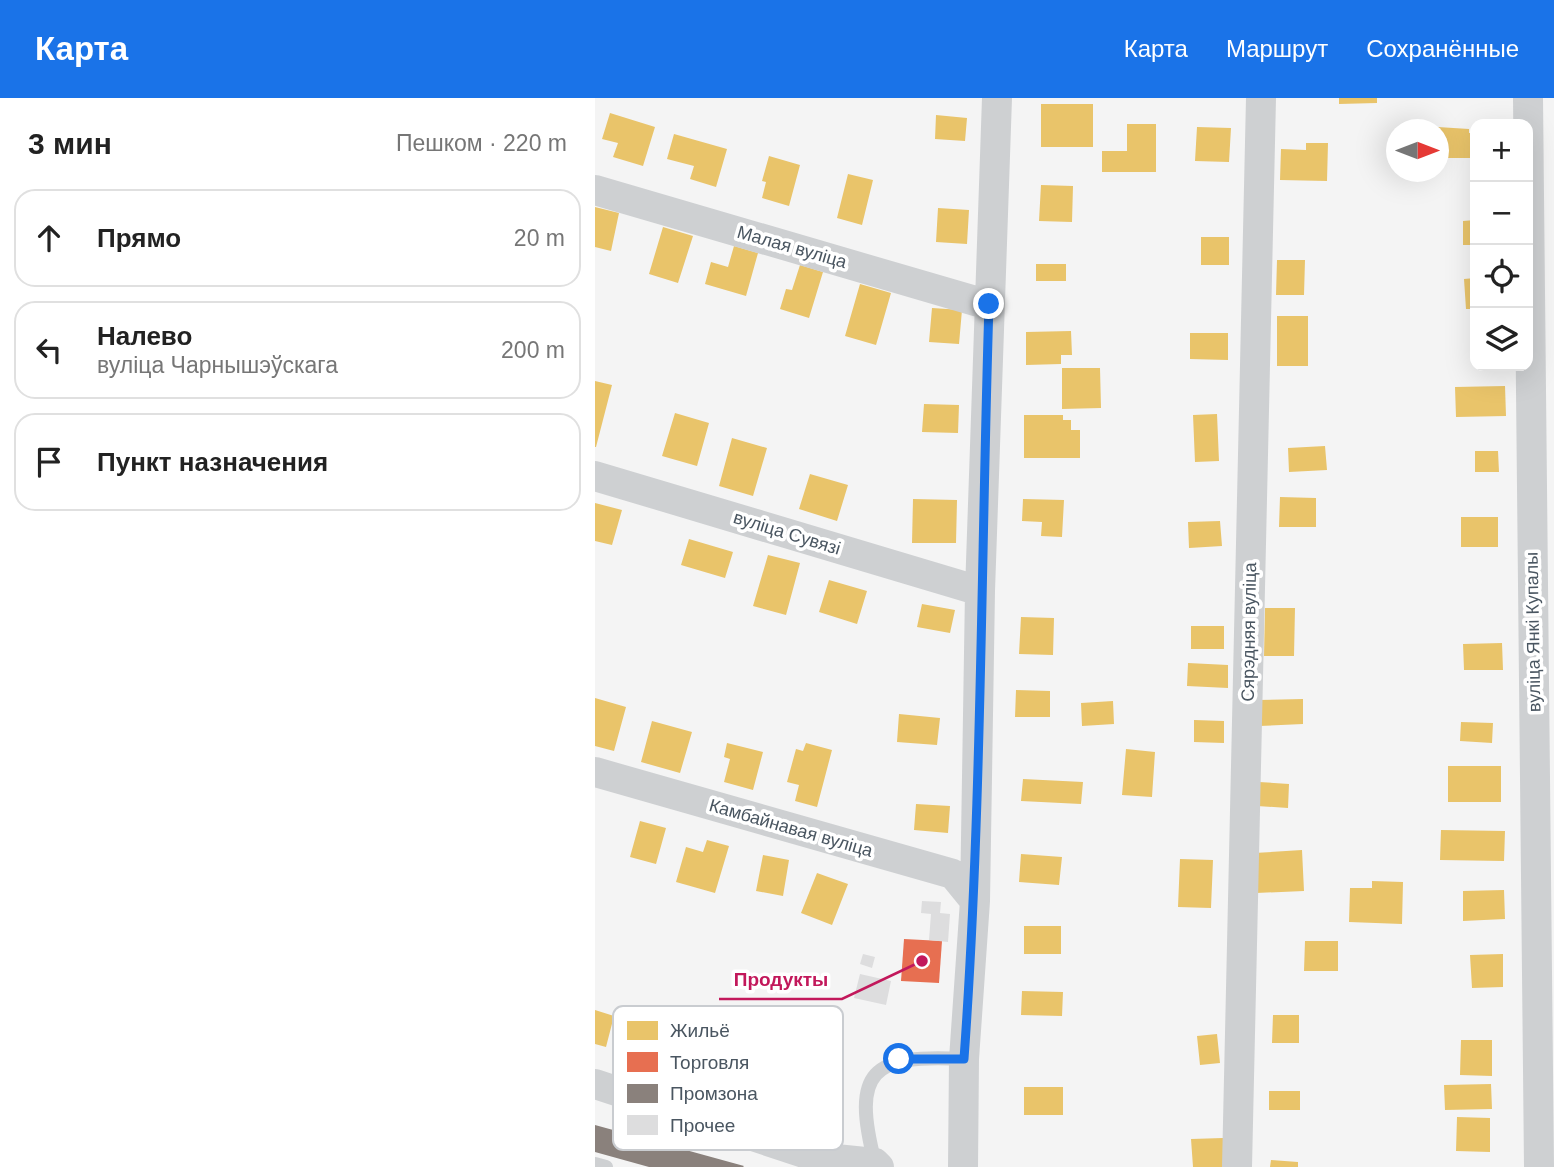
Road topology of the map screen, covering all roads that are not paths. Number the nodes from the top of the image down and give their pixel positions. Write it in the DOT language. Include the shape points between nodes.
graph roads {
  1 [pos="997,98"];
  2 [pos="1261,98"];
  3 [pos="1528,98"];
  4 [pos="595,190"];
  5 [pos="989,304"];
  6 [pos="595,476"];
  7 [pos="980,591"];
  8 [pos="595,772"];
  9 [pos="975,901"];
  10 [pos="964,1059"];
  11 [pos="595,1084"];
  12 [pos="613,1090"];
  13 [pos="780,1150"];
  14 [pos="814,1162"];
  15 [pos="595,1164"];
  16 [pos="877,1165"];
  17 [pos="606,1167"];
  18 [pos="963,1167"];
  19 [pos="1237,1167"];
  20 [pos="1539,1167"];
  1 -- 5 [label="street"];
  2 -- 19 [label="street, Сярэдняя вуліца"];
  3 -- 20 [label="street, вуліца Янкі Купалы"];
  4 -- 5 [label="street, Малая вуліца"];
  5 -- 7 [label="street"];
  6 -- 7 [label="street, вуліца Сувязі"];
  7 -- 9 [label="street"];
  8 -- 9 [label="street, Камбайнавая вуліца" via="953,874"];
  9 -- 10 [label="street"];
  10 -- 16 [label="lane" via="899,1059 878,1071 864,1096 866,1127"];
  10 -- 18 [label="street"];
  11 -- 12 [label="street"];
  13 -- 14 [label="street"];
  14 -- 16 [label="street"];
  15 -- 17 [label="lane"];
}
